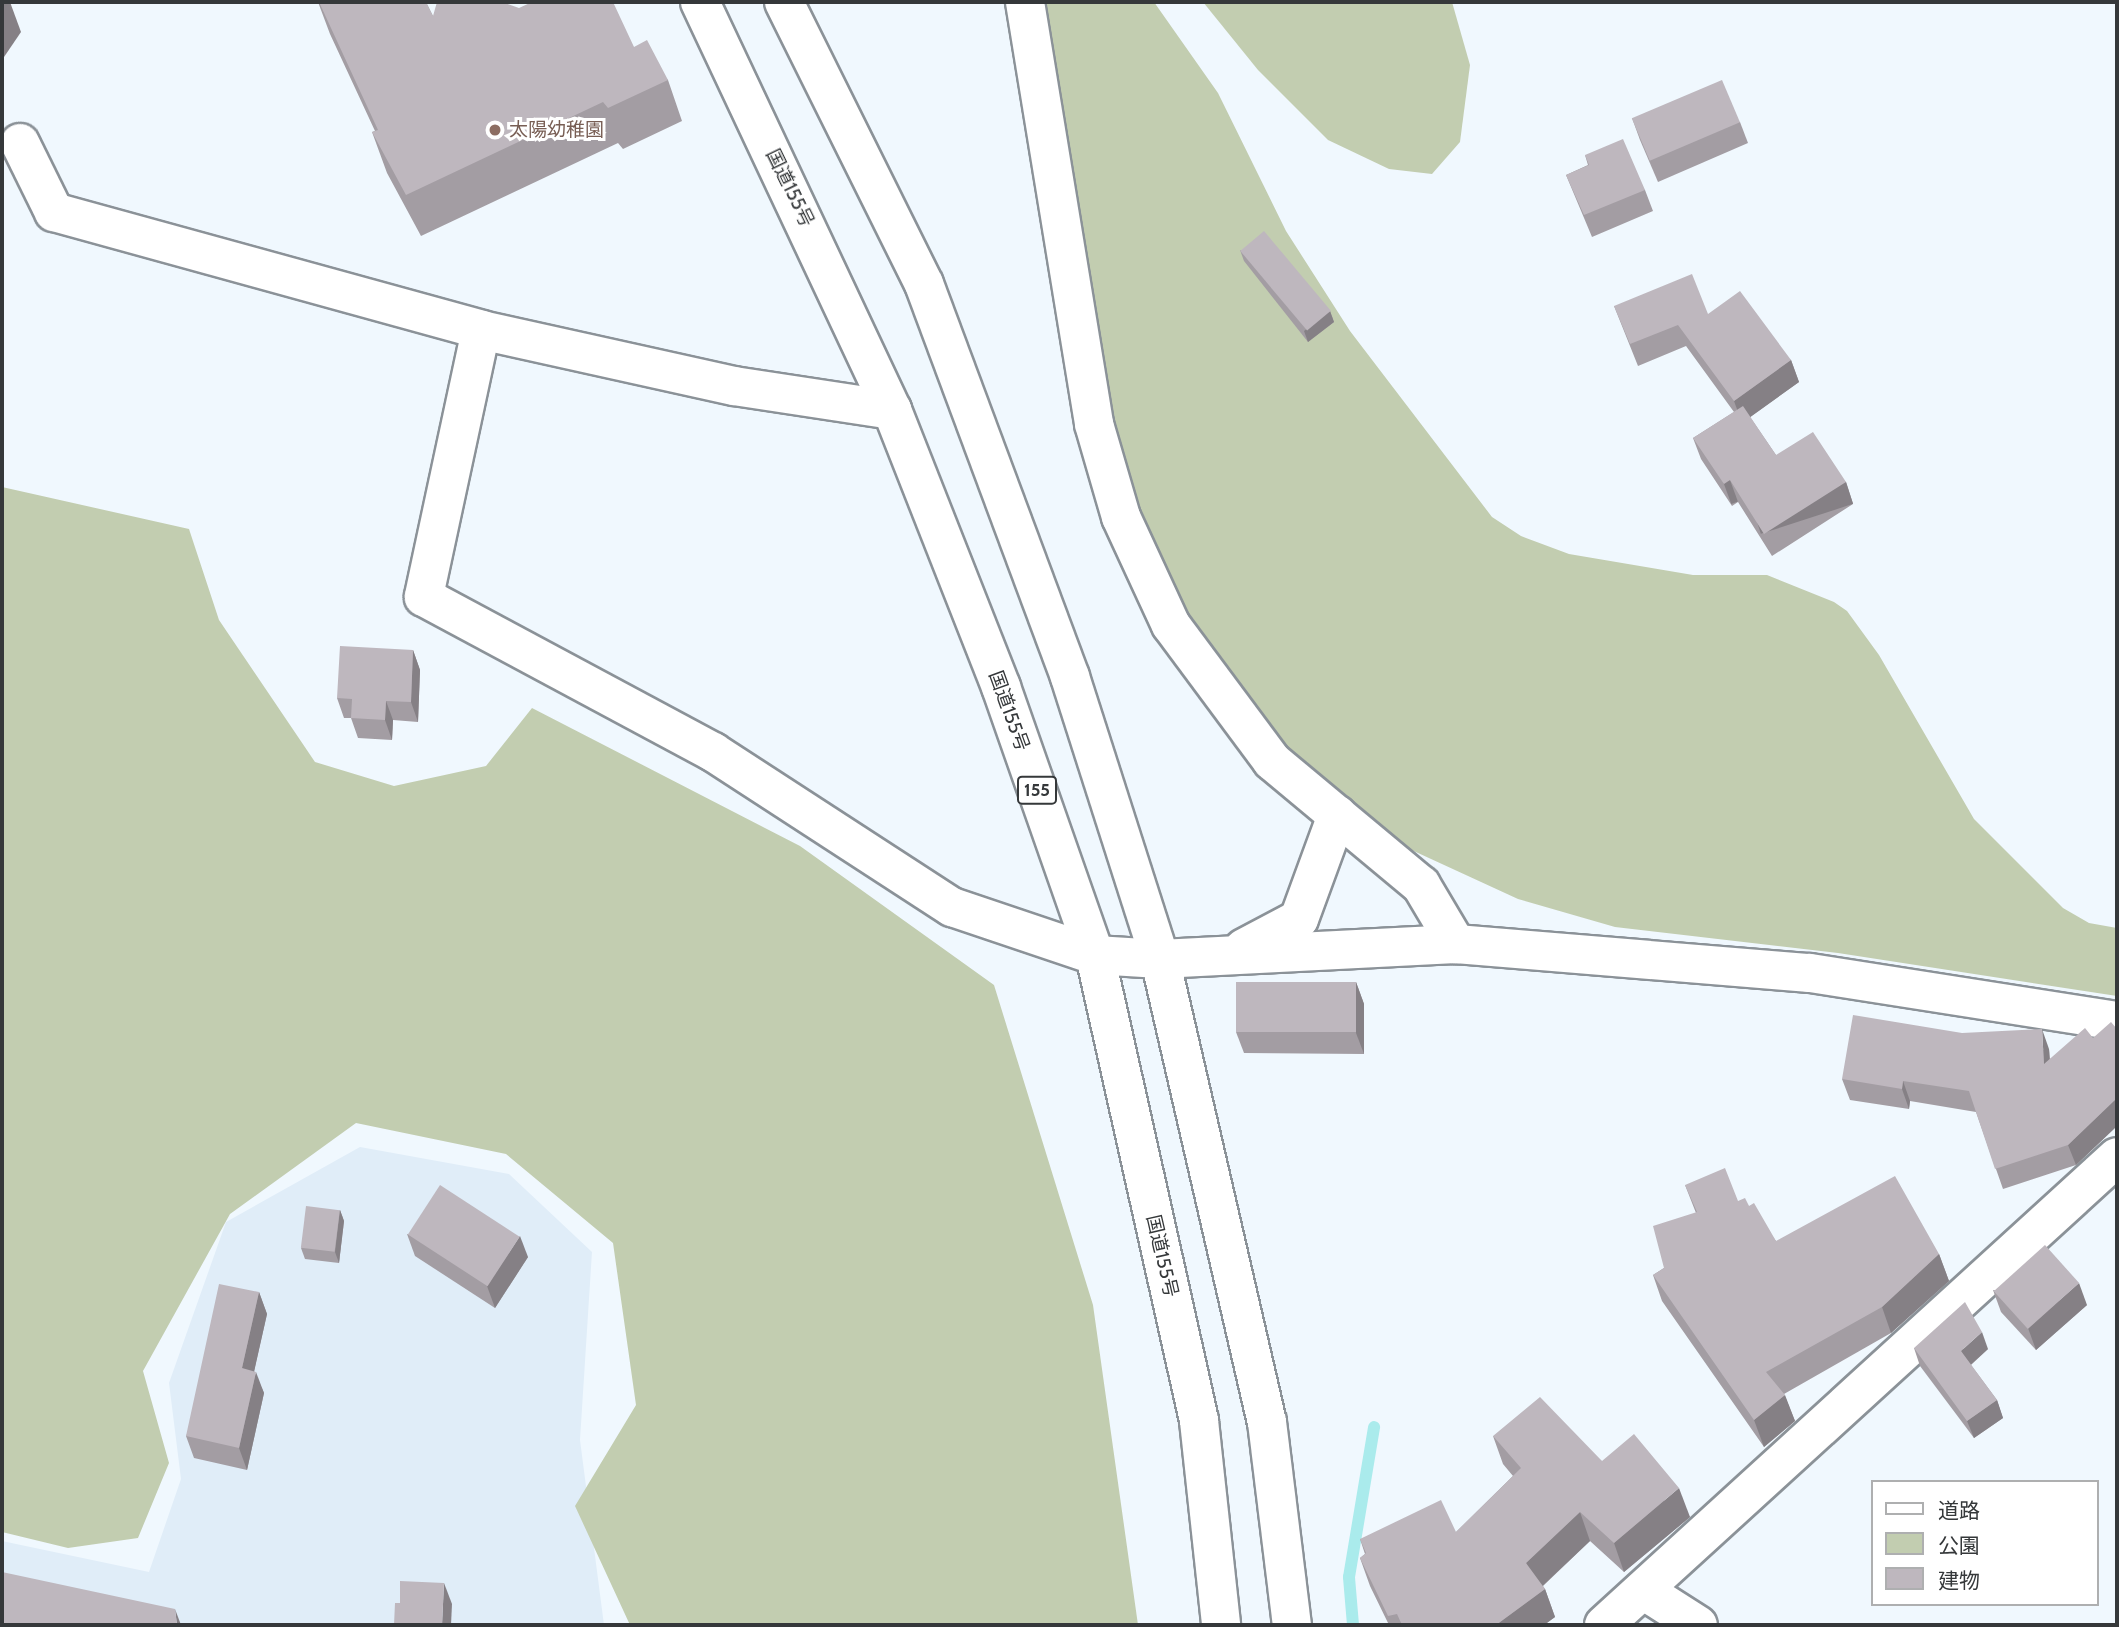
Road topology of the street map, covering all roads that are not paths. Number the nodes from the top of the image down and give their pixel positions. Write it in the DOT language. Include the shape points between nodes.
graph roads {
  1 [pos="700,2"];
  2 [pos="784,2"];
  3 [pos="1025,2"];
  4 [pos="20,143"];
  5 [pos="481,330"];
  6 [pos="892,410"];
  7 [pos="1337,815"];
  8 [pos="1456,944"];
  9 [pos="1236,952"];
  10 [pos="1095,955"];
  11 [pos="1160,959"];
  12 [pos="2117,1021"];
  13 [pos="2115,1165"];
  14 [pos="1643,1590"];
  15 [pos="1221,1625"];
  16 [pos="1292,1625"];
  17 [pos="1604,1625"];
  18 [pos="1698,1625"];
  1 -- 6 [label="main road, 国道155号 / 155"];
  2 -- 11 [label="main road" via="924,284 1070,677"];
  3 -- 7 [label="main road" via="1094,424 1121,517 1171,625 1272,761"];
  4 -- 5 [label="main road" via="54,212"];
  5 -- 6 [label="main road" via="734,386"];
  5 -- 10 [label="main road" via="424,597 713,752 952,907"];
  6 -- 10 [label="main road, 国道155号 / 155" via="1001,687"];
  7 -- 8 [label="main road" via="1420,885"];
  7 -- 9 [label="main road" via="1299,919"];
  8 -- 9 [label="main road"];
  8 -- 12 [label="main road" via="1810,973"];
  9 -- 11 [label="main road"];
  10 -- 11 [label="main road"];
  10 -- 15 [label="main road, 国道155号 / 155" via="1199,1420"];
  11 -- 16 [label="main road" via="1267,1422"];
  13 -- 14 [label="main road"];
  14 -- 17 [label="main road"];
  14 -- 18 [label="main road"];
}
